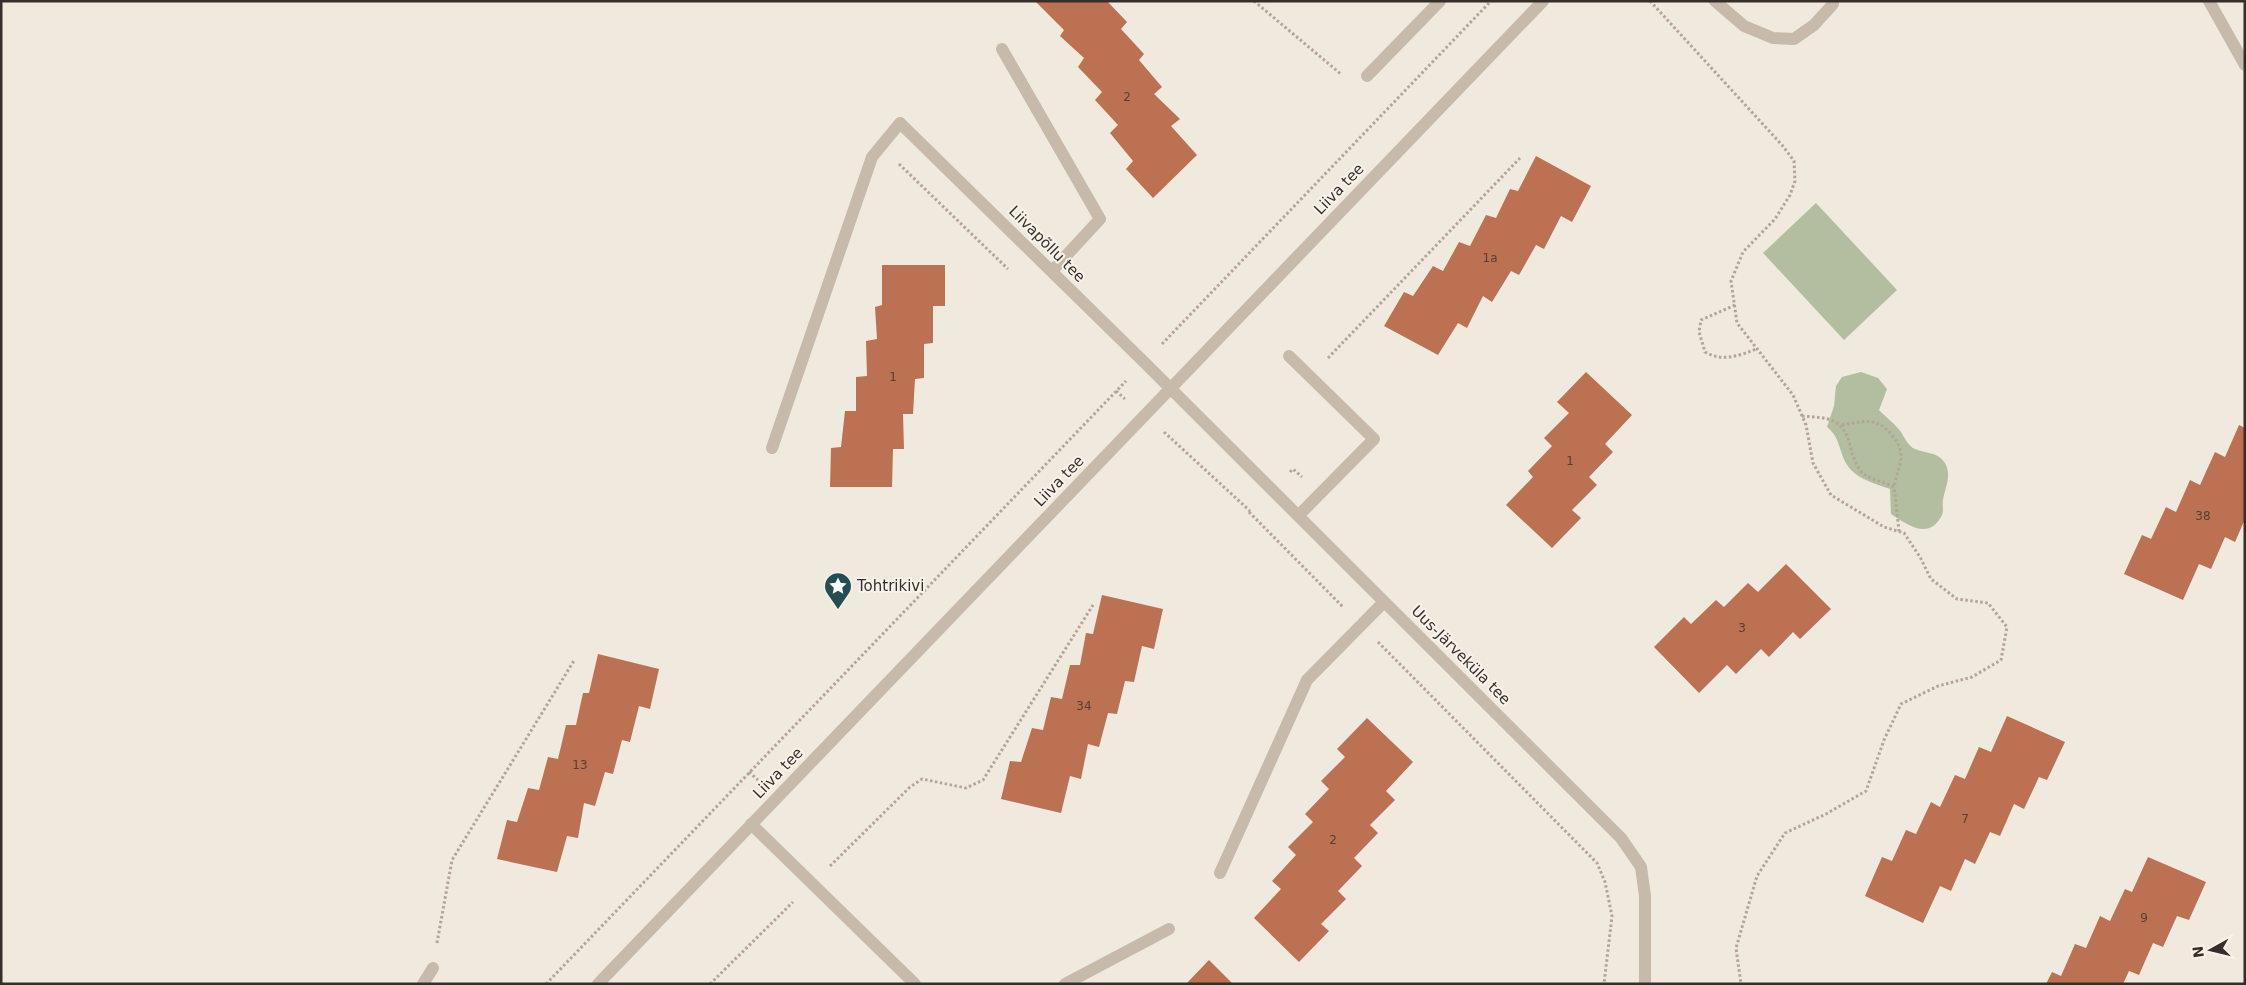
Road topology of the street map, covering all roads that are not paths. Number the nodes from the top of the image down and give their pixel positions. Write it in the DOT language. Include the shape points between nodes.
graph roads {
  1 [pos="1440,1"];
  2 [pos="1543,1"];
  3 [pos="1715,1"];
  4 [pos="1833,1"];
  5 [pos="2209,1"];
  6 [pos="1002,49"];
  7 [pos="2245,65"];
  8 [pos="1367,76"];
  9 [pos="1052,271"];
  10 [pos="1289,356"];
  11 [pos="1170,388"];
  12 [pos="772,448"];
  13 [pos="1298,516"];
  14 [pos="1384,602"];
  15 [pos="751,824"];
  16 [pos="1220,873"];
  17 [pos="1169,929"];
  18 [pos="432,968"];
  19 [pos="423,984"];
  20 [pos="598,984"];
  21 [pos="915,984"];
  22 [pos="1066,984"];
  23 [pos="1645,984"];
  1 -- 8 [label="street"];
  2 -- 11 [label="street, Liiva tee"];
  3 -- 4 [label="street" via="1744,26 1774,38 1794,39 1814,25"];
  5 -- 7 [label="street"];
  6 -- 9 [label="street" via="1100,219"];
  9 -- 11 [label="street, Liivapõllu tee"];
  9 -- 12 [label="street, Liivapõllu tee" via="900,122 872,157"];
  10 -- 13 [label="street" via="1374,439"];
  11 -- 13 [label="street, Uus-Järveküla tee"];
  11 -- 15 [label="street, Liiva tee"];
  13 -- 14 [label="street, Uus-Järveküla tee"];
  14 -- 16 [label="street" via="1307,680"];
  14 -- 23 [label="street, Uus-Järveküla tee" via="1621,838 1641,867 1645,896"];
  15 -- 20 [label="street, Liiva tee"];
  15 -- 21 [label="street"];
  17 -- 22 [label="street"];
  18 -- 19 [label="street"];
}
